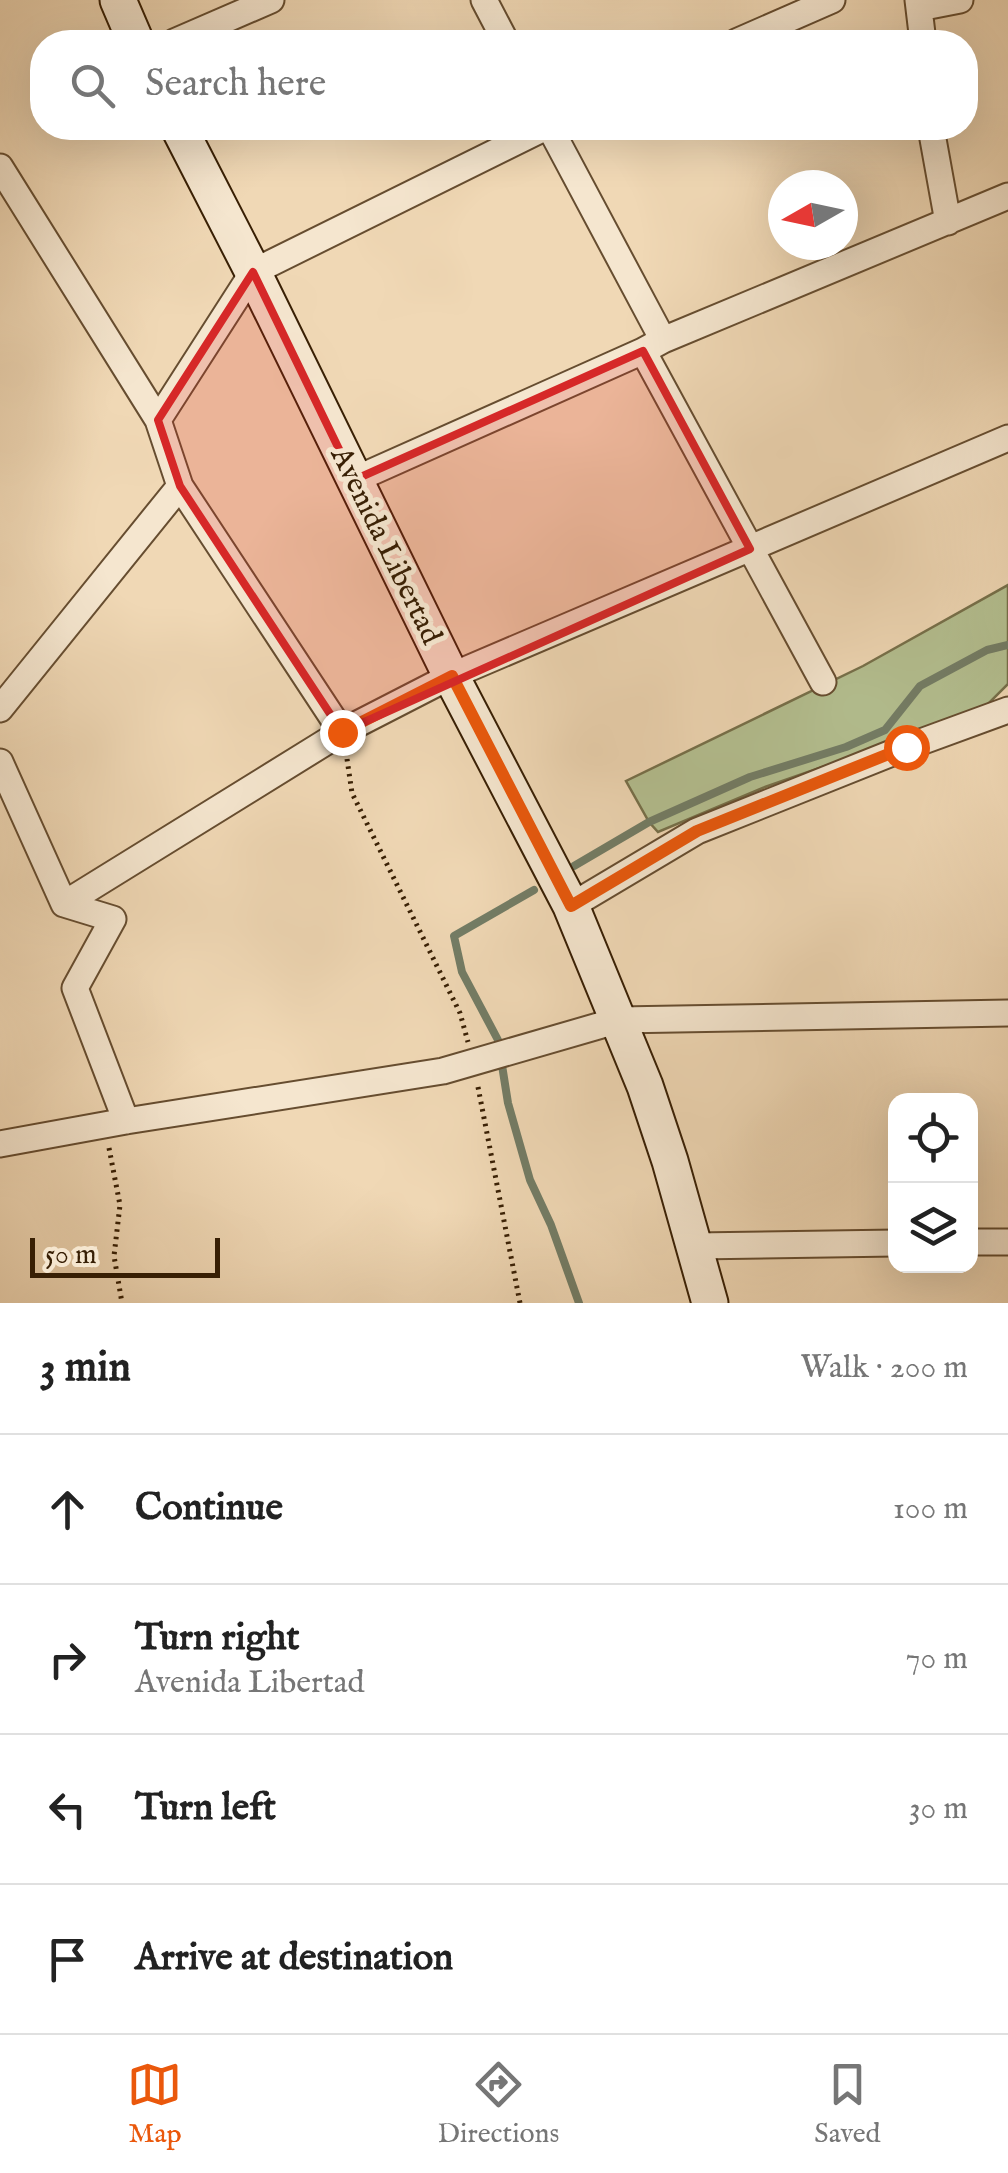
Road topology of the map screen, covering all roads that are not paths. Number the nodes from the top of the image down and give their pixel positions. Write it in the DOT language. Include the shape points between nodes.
graph roads {
  1 [pos="118,0"];
  2 [pos="271,0"];
  3 [pos="484,0"];
  4 [pos="832,0"];
  5 [pos="960,0"];
  6 [pos="918,4"];
  7 [pos="131,30"];
  8 [pos="202,30"];
  9 [pos="500,30"];
  10 [pos="763,30"];
  11 [pos="921,30"];
  12 [pos="185,140"];
  13 [pos="522,140"];
  14 [pos="553,140"];
  15 [pos="933,140"];
  16 [pos="0,167"];
  17 [pos="1008,196"];
  18 [pos="948,222"];
  19 [pos="253,272"];
  20 [pos="653,346"];
  21 [pos="158,420"];
  22 [pos="1008,438"];
  23 [pos="354,480"];
  24 [pos="180,486"];
  25 [pos="750,549"];
  26 [pos="452,676"];
  27 [pos="823,682"];
  28 [pos="0,709"];
  29 [pos="1008,710"];
  30 [pos="342,732"];
  31 [pos="0,762"];
  32 [pos="64,904"];
  33 [pos="571,906"];
  34 [pos="1008,1013"];
  35 [pos="619,1020"];
  36 [pos="116,1123"];
  37 [pos="0,1144"];
  38 [pos="978,1242"];
  39 [pos="1008,1242"];
  40 [pos="888,1243"];
  41 [pos="695,1246"];
  42 [pos="710,1303"];
  1 -- 7 [label="main road"];
  2 -- 8 [label="street"];
  3 -- 9 [label="street"];
  4 -- 10 [label="street"];
  5 -- 6 [label="street"];
  6 -- 11 [label="street"];
  12 -- 19 [label="main road, Avenida Libertad"];
  13 -- 19 [label="street"];
  14 -- 20 [label="street"];
  15 -- 18 [label="street"];
  16 -- 21 [label="street"];
  17 -- 18 [label="street"];
  18 -- 20 [label="street"];
  19 -- 21 [label="street"];
  19 -- 23 [label="main road, Avenida Libertad"];
  20 -- 23 [label="street"];
  20 -- 25 [label="street"];
  21 -- 24 [label="street"];
  22 -- 25 [label="street"];
  23 -- 26 [label="main road, Avenida Libertad"];
  24 -- 28 [label="street"];
  24 -- 30 [label="street"];
  25 -- 26 [label="street"];
  25 -- 27 [label="street"];
  26 -- 30 [label="street"];
  26 -- 33 [label="main road, Avenida Libertad"];
  29 -- 33 [label="street" via="697,831"];
  30 -- 32 [label="street"];
  31 -- 32 [label="street"];
  32 -- 36 [label="street" via="113,919 75,988"];
  33 -- 35 [label="main road, Avenida Libertad"];
  34 -- 35 [label="street"];
  35 -- 36 [label="street" via="443,1072"];
  35 -- 41 [label="main road, Avenida Libertad"];
  36 -- 37 [label="street"];
  38 -- 39 [label="street"];
  40 -- 41 [label="street"];
  41 -- 42 [label="main road, Avenida Libertad"];
}
